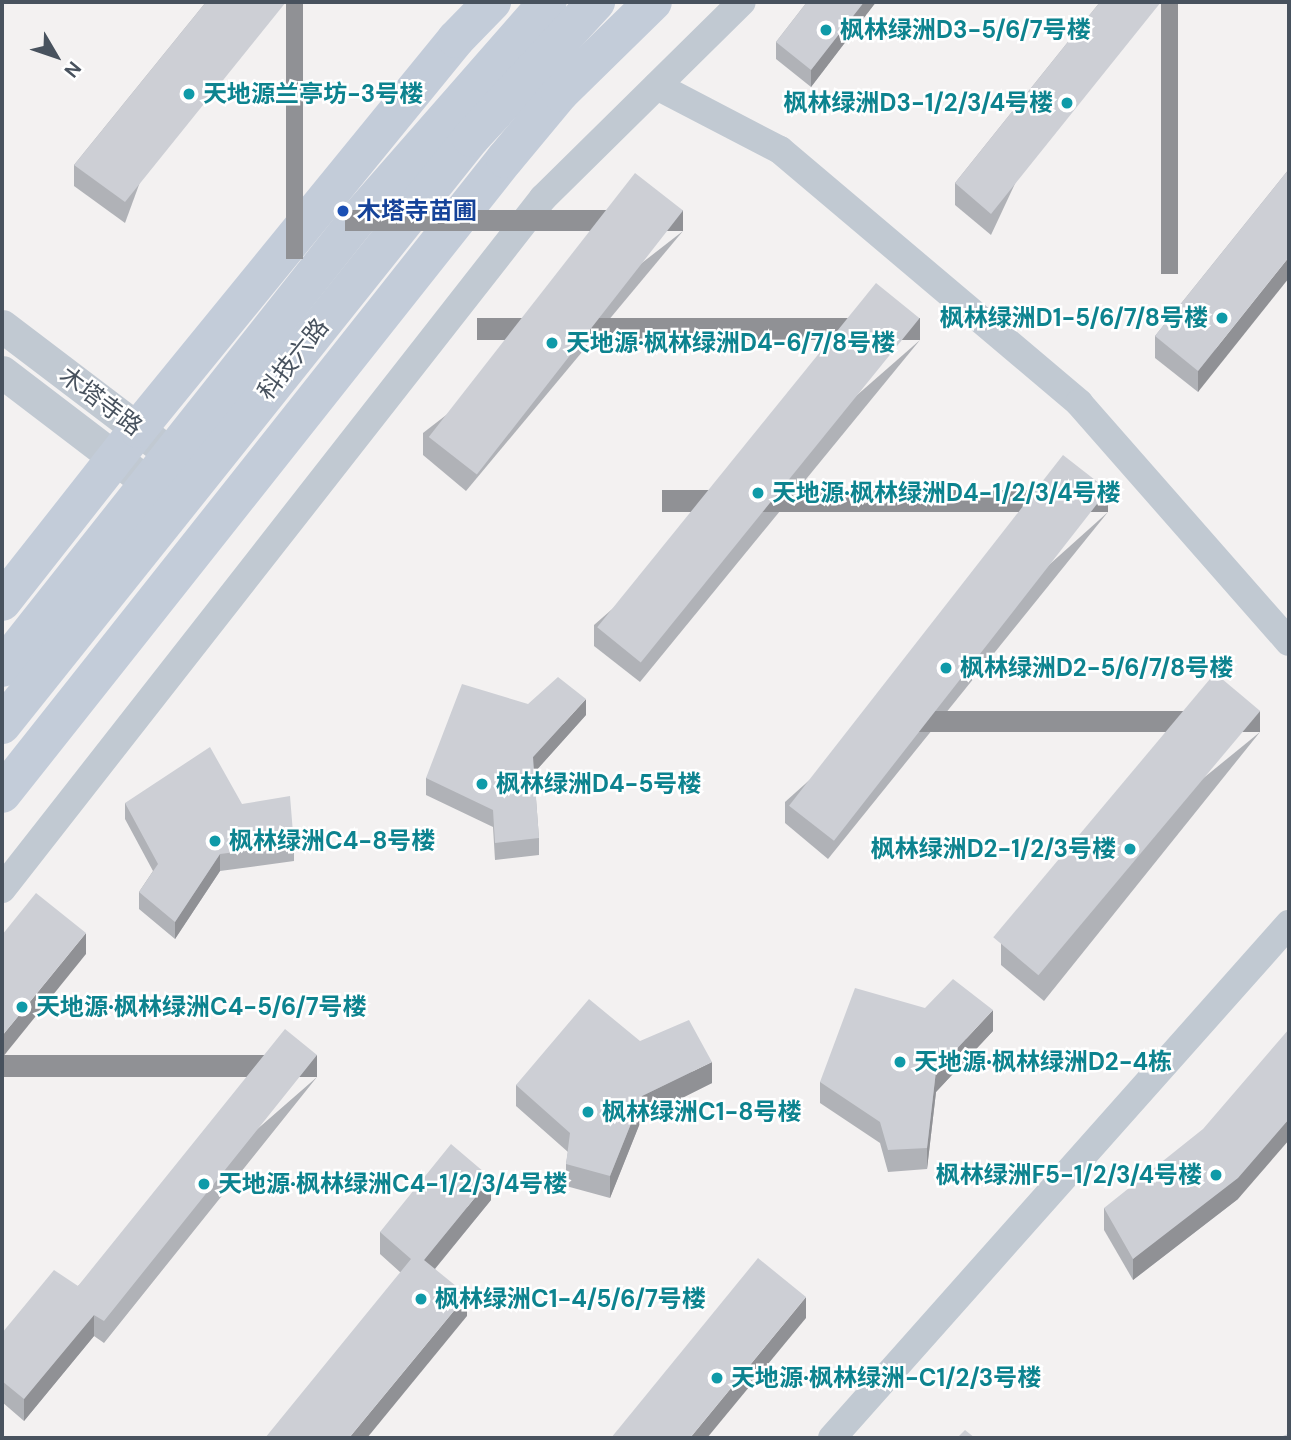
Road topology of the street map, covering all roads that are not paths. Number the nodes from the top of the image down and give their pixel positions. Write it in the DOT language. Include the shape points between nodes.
graph roads {
  1 [pos="492,2"];
  2 [pos="548,2"];
  3 [pos="596,2"];
  4 [pos="653,2"];
  5 [pos="742,2"];
  6 [pos="657,86"];
  7 [pos="2,326"];
  8 [pos="2,372"];
  9 [pos="138,429"];
  10 [pos="115,458"];
  11 [pos="186,465"];
  12 [pos="162,494"];
  13 [pos="2,602"];
  14 [pos="1289,642"];
  15 [pos="2,667"];
  16 [pos="2,725"];
  17 [pos="2,794"];
  18 [pos="2,888"];
  19 [pos="1289,924"];
  20 [pos="832,1438"];
  1 -- 9 [label="main road" via="456,39"];
  2 -- 11 [label="main road, 科技六路" via="356,221"];
  3 -- 11 [label="main road, 科技六路"];
  4 -- 17 [label="main road" via="560,93 505,159"];
  5 -- 6 [label="street"];
  6 -- 14 [label="street" via="780,150 1079,403"];
  6 -- 18 [label="street" via="543,198"];
  7 -- 9 [label="street, 木塔寺路"];
  8 -- 10 [label="street, 木塔寺路"];
  9 -- 10 [label="main road"];
  9 -- 11 [label="street, 木塔寺路"];
  10 -- 12 [label="street, 木塔寺路"];
  10 -- 13 [label="main road"];
  11 -- 12 [label="main road, 科技六路"];
  12 -- 15 [label="main road, 科技六路"];
  12 -- 16 [label="main road, 科技六路"];
  19 -- 20 [label="street"];
}
